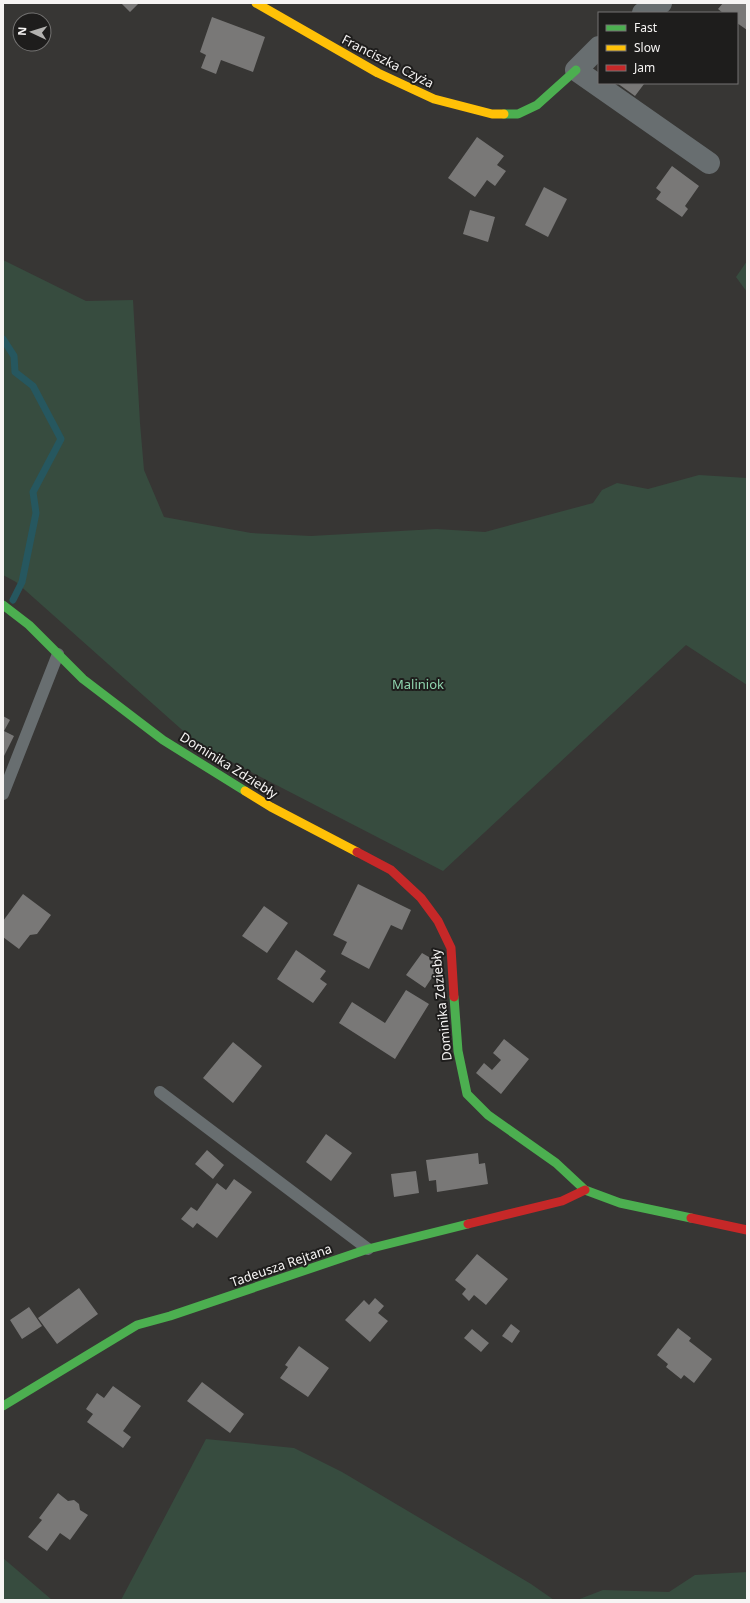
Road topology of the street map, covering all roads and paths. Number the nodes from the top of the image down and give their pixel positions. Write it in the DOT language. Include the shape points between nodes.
graph roads {
  1 [pos="256,3"];
  2 [pos="661,3"];
  3 [pos="645,12"];
  4 [pos="598,48"];
  5 [pos="576,70"];
  6 [pos="709,163"];
  7 [pos="3,605"];
  8 [pos="58,654"];
  9 [pos="3,794"];
  10 [pos="160,1092"];
  11 [pos="586,1190"];
  12 [pos="747,1230"];
  13 [pos="368,1249"];
  14 [pos="3,1406"];
  1 -- 5 [label="street, Franciszka Czyża" via="378,73 434,99 492,114 518,114 537,105"];
  2 -- 3 [label="street"];
  4 -- 5 [label="street"];
  5 -- 6 [label="street"];
  7 -- 8 [label="street, Dominika Zdziebły" via="29,625"];
  8 -- 9 [label="lane"];
  8 -- 11 [label="street, Dominika Zdziebły" via="83,679 163,740 271,807 391,870 422,898 438,921 451,948 458,1051 467,1094 488,1115 556,1163"];
  10 -- 13 [label="lane"];
  11 -- 12 [label="street, Dominika Zdziebły" via="620,1203"];
  11 -- 13 [label="street, Tadeusza Rejtana" via="562,1201"];
  13 -- 14 [label="street, Tadeusza Rejtana" via="137,1325"];
}
